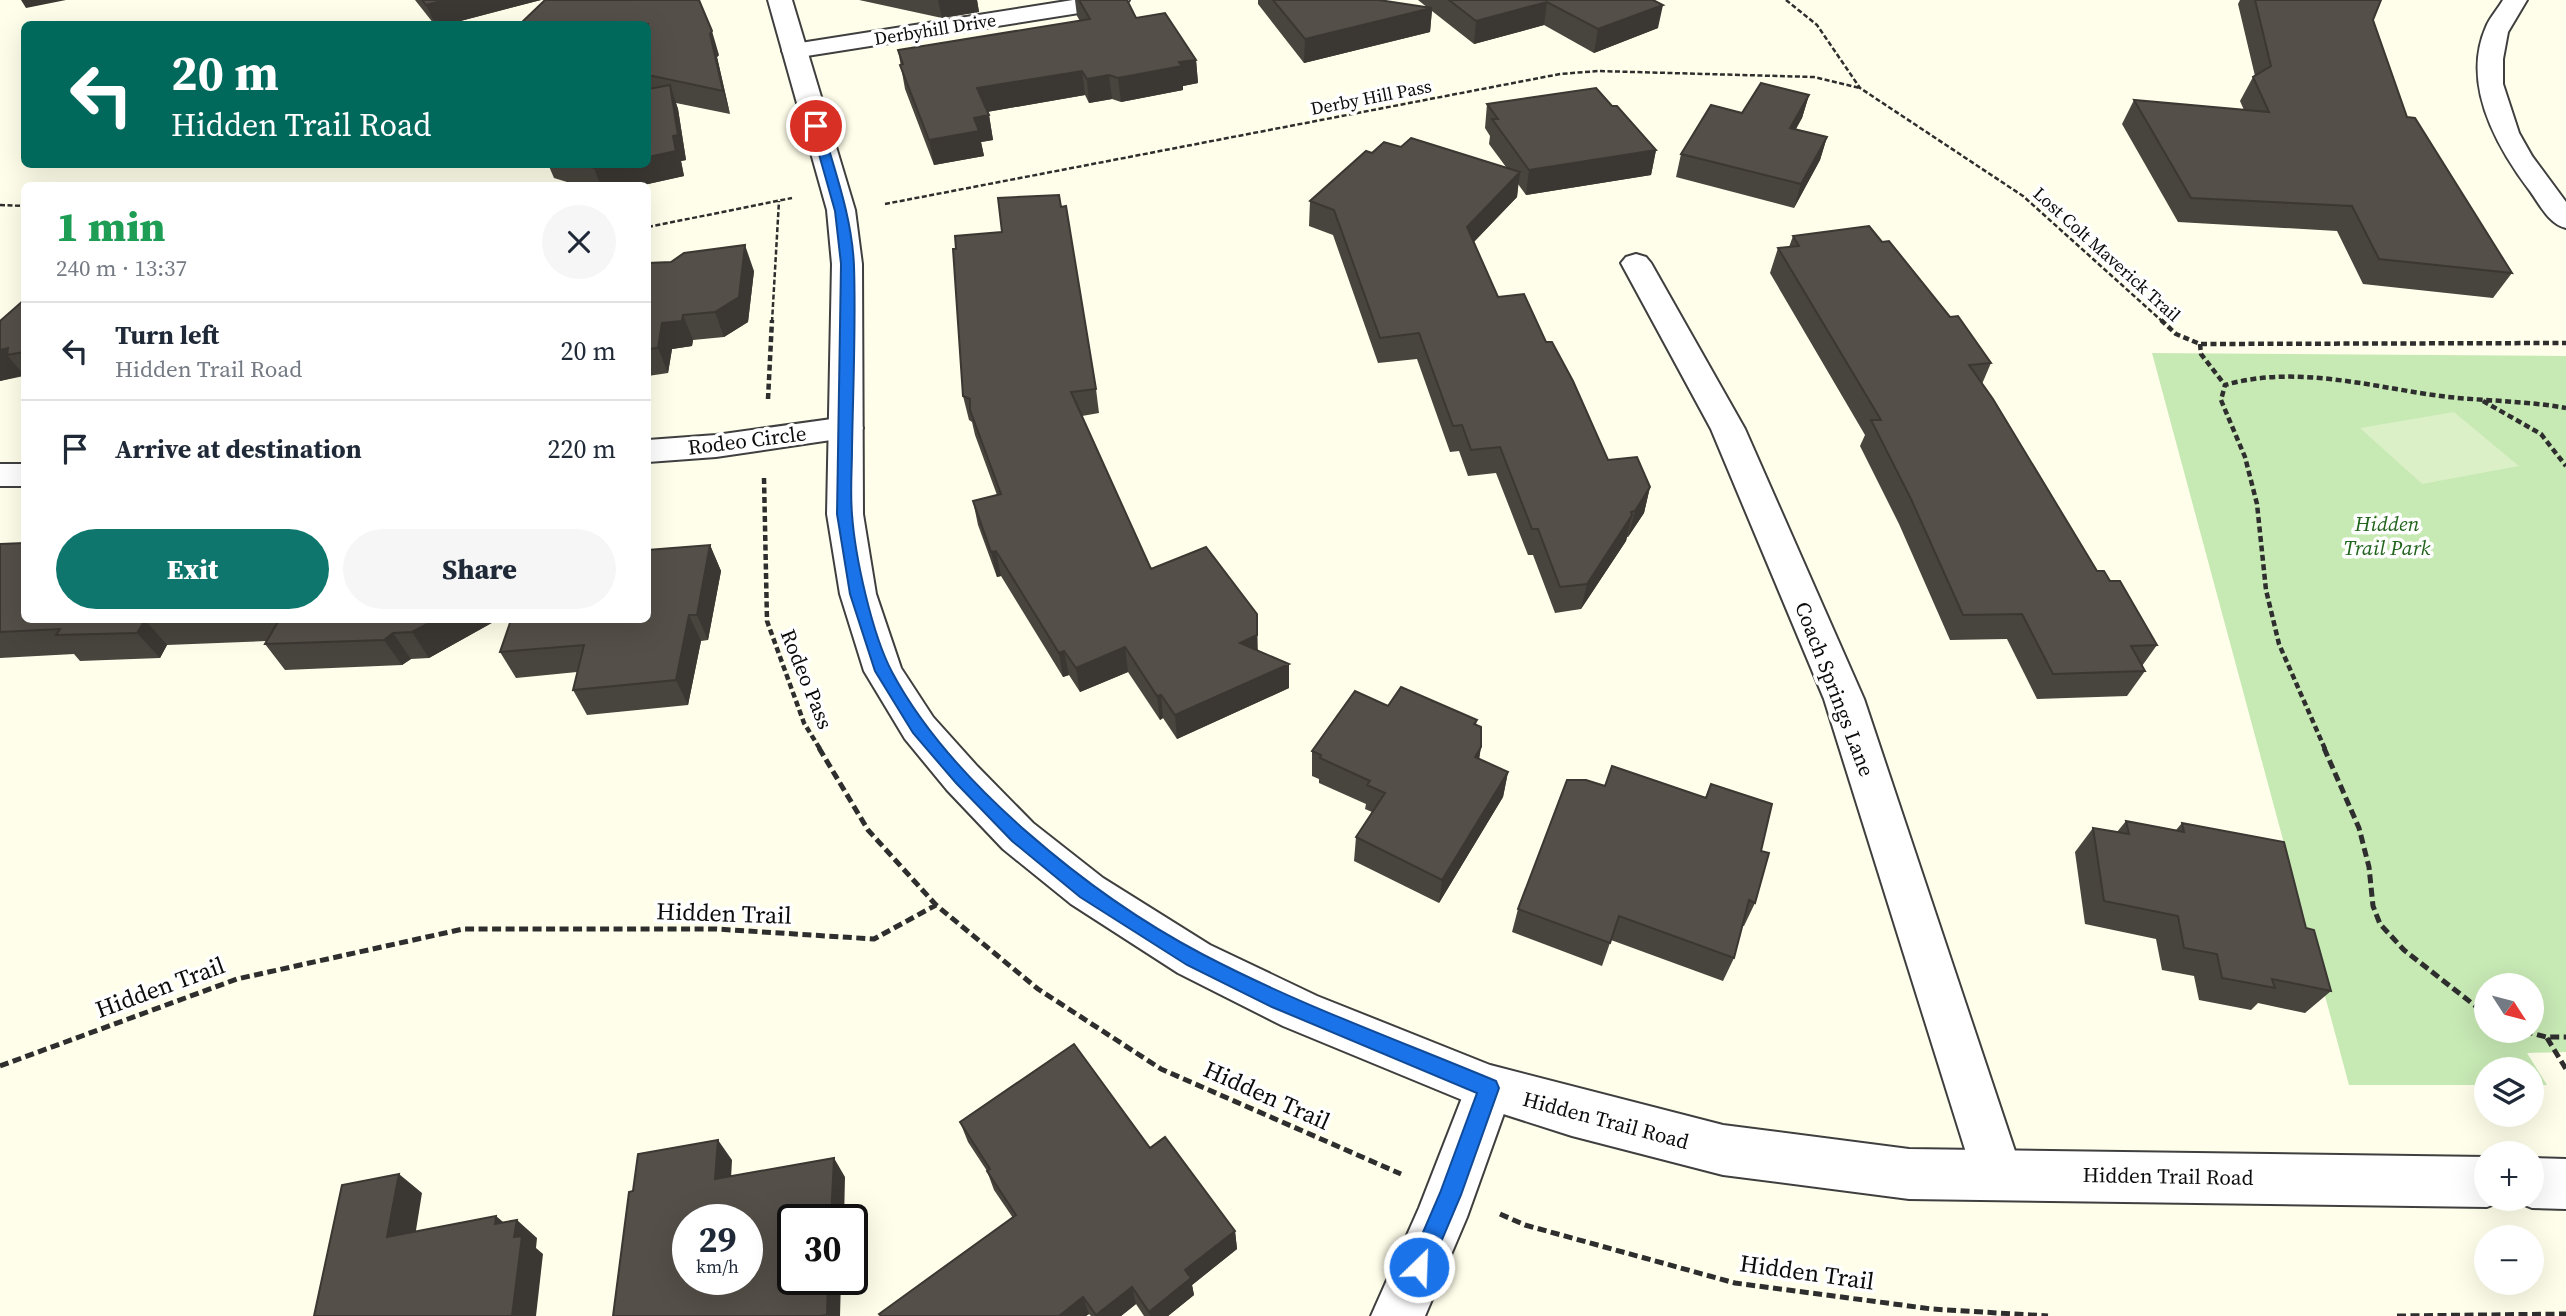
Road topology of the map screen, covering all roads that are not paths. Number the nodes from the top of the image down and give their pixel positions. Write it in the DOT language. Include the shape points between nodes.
graph roads {
  1 [pos="780,0"];
  2 [pos="1117,0"];
  3 [pos="2515,0"];
  4 [pos="794,51"];
  5 [pos="2566,220"];
  6 [pos="1636,263"];
  7 [pos="846,428"];
  8 [pos="651,452"];
  9 [pos="0,475"];
  10 [pos="21,475"];
  11 [pos="1489,1088"];
  12 [pos="1998,1174"];
  13 [pos="2474,1182"];
  14 [pos="2544,1183"];
  15 [pos="2566,1184"];
  16 [pos="1398,1316"];
  1 -- 4 [label="street, Hidden Trail Road"];
  2 -- 4 [label="street, Derbyhill Drive"];
  3 -- 5 [label="street" via="2496,30 2488,64 2494,110 2529,173"];
  4 -- 7 [label="street, Hidden Trail Road" via="841,211 848,264"];
  6 -- 12 [label="street, Coach Springs Lane" via="1728,429 1844,698"];
  7 -- 8 [label="street, Rodeo Circle"];
  7 -- 11 [label="street, Hidden Trail Road" via="845,514 858,594 883,671 919,728 1018,836 1087,891 1194,959 1300,1011"];
  9 -- 10 [label="street"];
  11 -- 12 [label="street, Hidden Trail Road" via="1723,1150 1909,1174"];
  11 -- 16 [label="street"];
  12 -- 13 [label="street, Hidden Trail Road"];
  14 -- 15 [label="street"];
}
